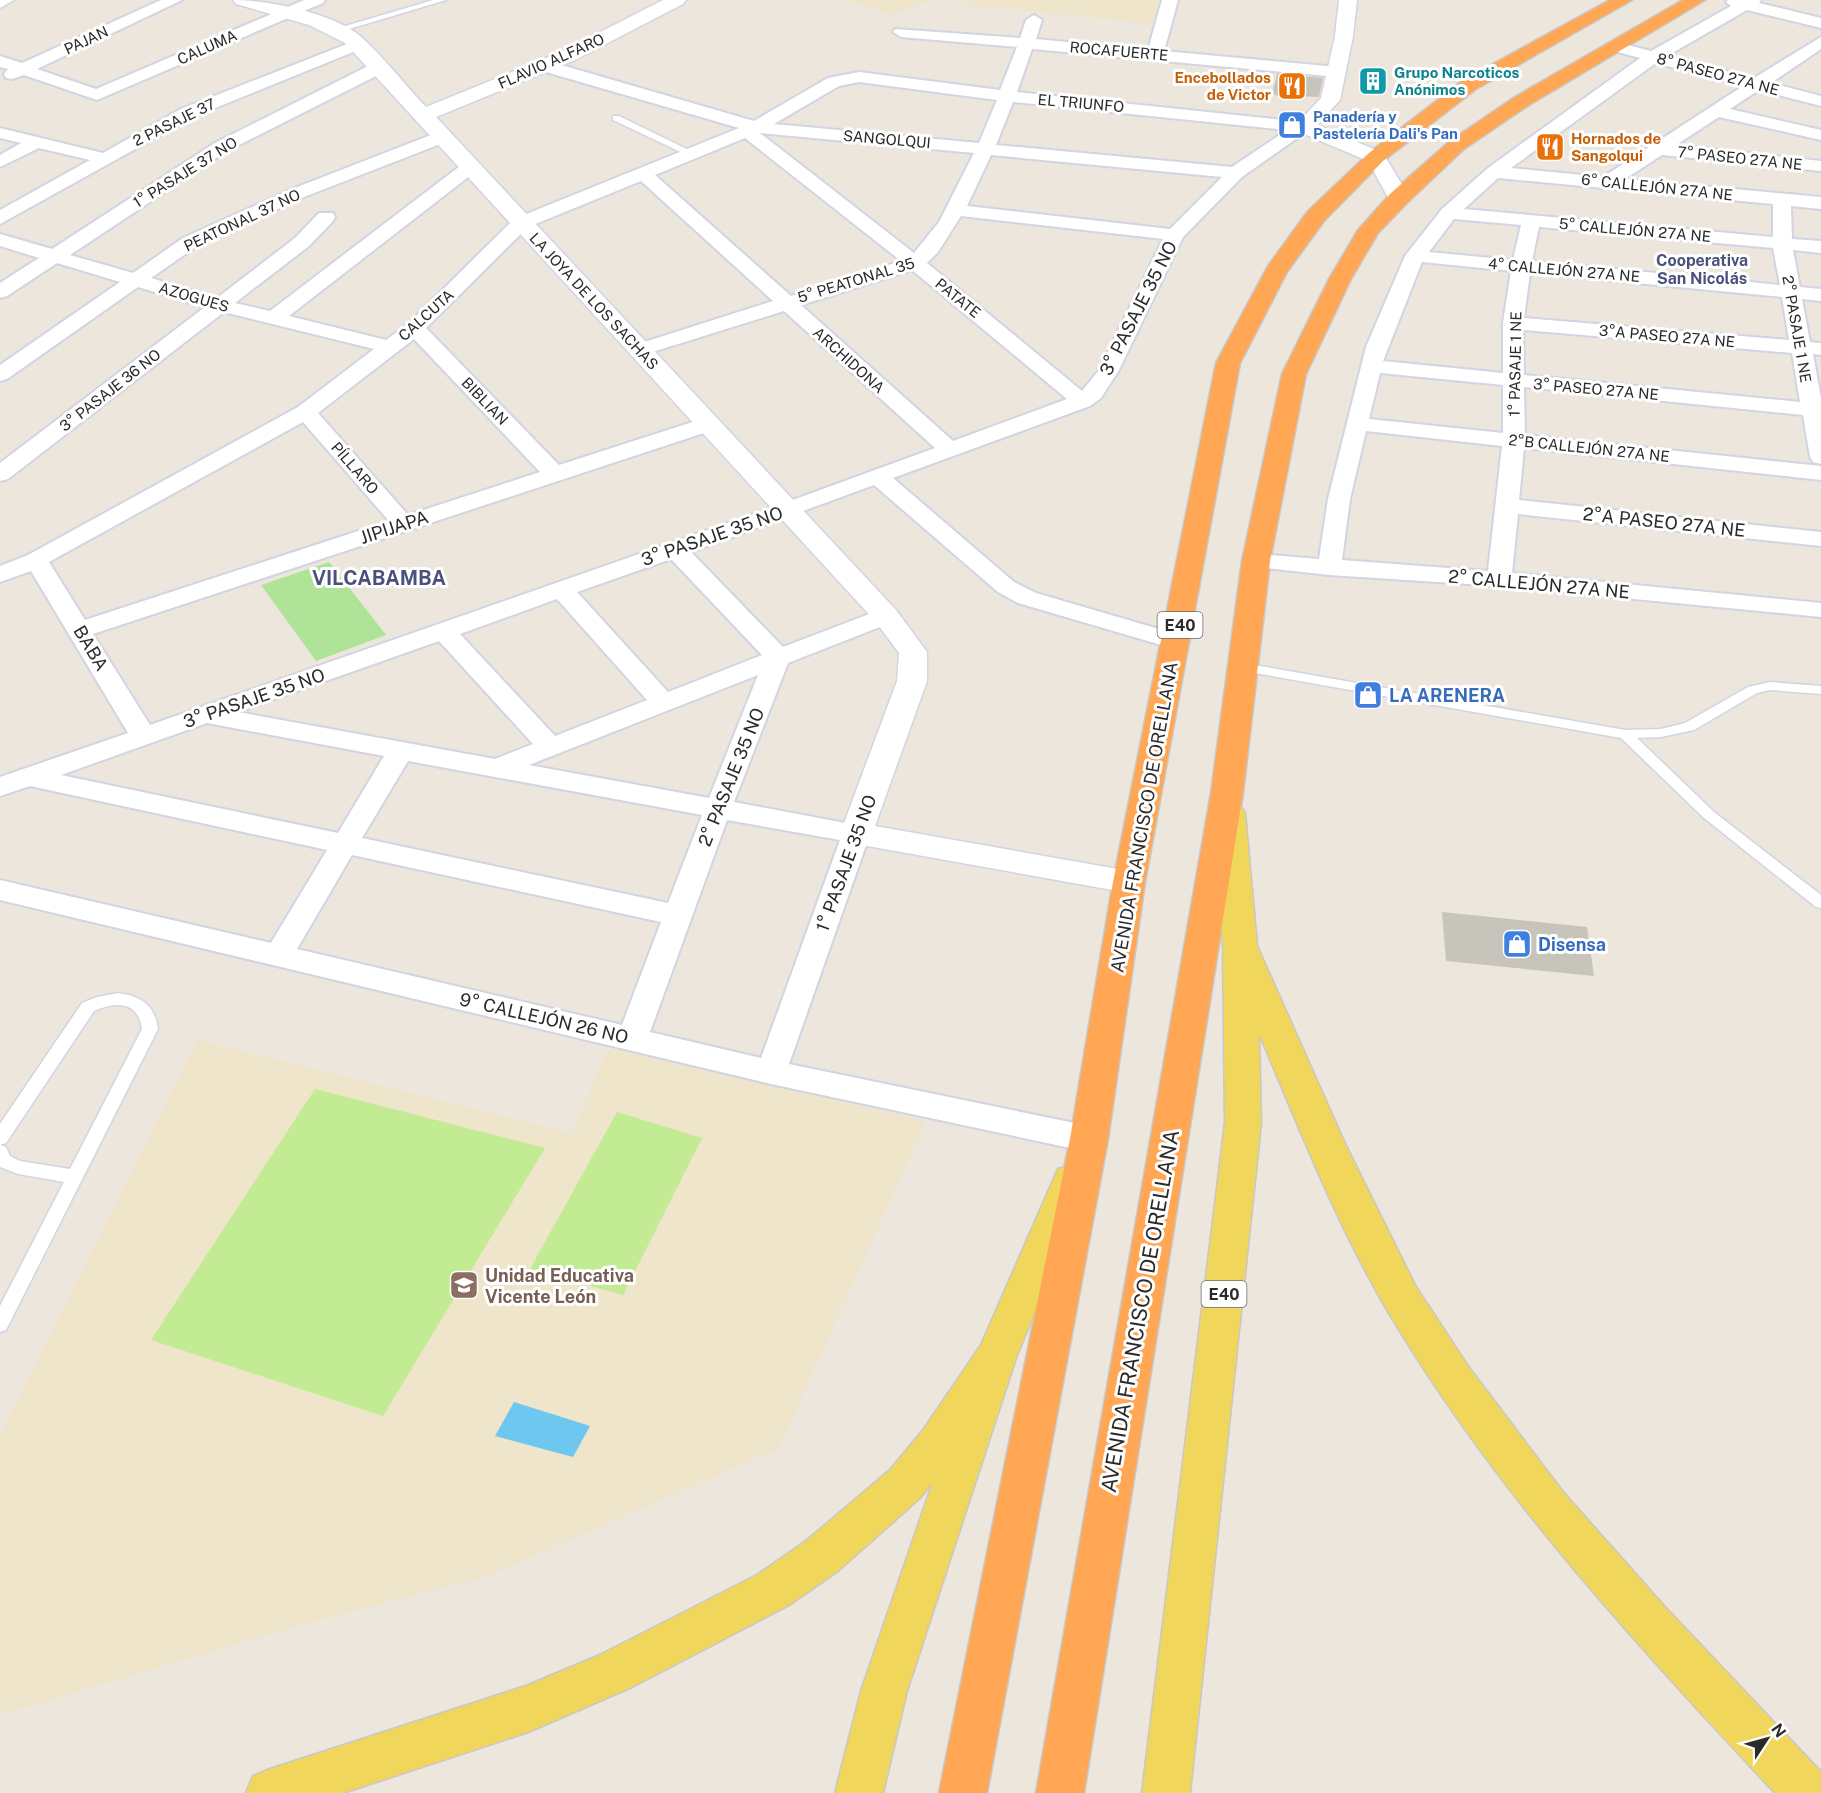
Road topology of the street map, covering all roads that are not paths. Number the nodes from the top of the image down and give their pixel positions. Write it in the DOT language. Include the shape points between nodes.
graph roads {
  1 [pos="5,0"];
  2 [pos="174,0"];
  3 [pos="242,0"];
  4 [pos="317,0"];
  5 [pos="442,0"];
  6 [pos="677,0"];
  7 [pos="1170,0"];
  8 [pos="1348,0"];
  9 [pos="1623,0"];
  10 [pos="1696,0"];
  11 [pos="1726,0"];
  12 [pos="0,3"];
  13 [pos="1749,3"];
  14 [pos="285,12"];
  15 [pos="1668,17"];
  16 [pos="1034,20"];
  17 [pos="1821,23"];
  18 [pos="1702,28"];
  19 [pos="336,30"];
  20 [pos="901,32"];
  21 [pos="1821,42"];
  22 [pos="1027,43"];
  23 [pos="357,45"];
  24 [pos="1616,46"];
  25 [pos="1155,55"];
  26 [pos="1653,57"];
  27 [pos="0,61"];
  28 [pos="545,66"];
  29 [pos="22,69"];
  30 [pos="378,69"];
  31 [pos="1337,72"];
  32 [pos="859,77"];
  33 [pos="0,81"];
  34 [pos="1756,85"];
  35 [pos="1006,96"];
  36 [pos="1821,101"];
  37 [pos="1716,111"];
  38 [pos="422,116"];
  39 [pos="616,118"];
  40 [pos="1304,127"];
  41 [pos="752,129"];
  42 [pos="0,133"];
  43 [pos="1821,135"];
  44 [pos="442,137"];
  45 [pos="38,141"];
  46 [pos="984,147"];
  47 [pos="1659,149"];
  48 [pos="692,154"];
  49 [pos="1376,157"];
  50 [pos="103,158"];
  51 [pos="0,162"];
  52 [pos="1819,166"];
  53 [pos="470,167"];
  54 [pos="1494,172"];
  55 [pos="643,173"];
  56 [pos="1236,173"];
  57 [pos="1608,182"];
  58 [pos="1399,198"];
  59 [pos="1788,200"];
  60 [pos="1821,203"];
  61 [pos="957,210"];
  62 [pos="1449,213"];
  63 [pos="326,217"];
  64 [pos="0,218"];
  65 [pos="1531,221"];
  66 [pos="521,223"];
  67 [pos="1174,236"];
  68 [pos="0,240"];
  69 [pos="1782,243"];
  70 [pos="1821,247"];
  71 [pos="54,256"];
  72 [pos="1415,256"];
  73 [pos="915,263"];
  74 [pos="1521,266"];
  75 [pos="136,280"];
  76 [pos="0,292"];
  77 [pos="1791,292"];
  78 [pos="1821,295"];
  79 [pos="784,303"];
  80 [pos="220,305"];
  81 [pos="273,319"];
  82 [pos="1513,323"];
  83 [pos="416,328"];
  84 [pos="389,347"];
  85 [pos="1799,347"];
  86 [pos="1821,349"];
  87 [pos="639,350"];
  88 [pos="1371,366"];
  89 [pos="0,375"];
  90 [pos="1515,382"];
  91 [pos="1082,401"];
  92 [pos="1816,410"];
  93 [pos="306,412"];
  94 [pos="708,424"];
  95 [pos="1357,424"];
  96 [pos="1514,440"];
  97 [pos="950,449"];
  98 [pos="11,455"];
  99 [pos="1821,457"];
  100 [pos="1821,473"];
  101 [pos="0,474"];
  102 [pos="555,474"];
  103 [pos="878,477"];
  104 [pos="1508,506"];
  105 [pos="787,510"];
  106 [pos="404,524"];
  107 [pos="1821,539"];
  108 [pos="674,548"];
  109 [pos="36,560"];
  110 [pos="1256,561"];
  111 [pos="1329,568"];
  112 [pos="0,575"];
  113 [pos="1499,579"];
  114 [pos="561,589"];
  115 [pos="1821,610"];
  116 [pos="886,616"];
  117 [pos="80,630"];
  118 [pos="444,631"];
  119 [pos="1177,642"];
  120 [pos="914,652"];
  121 [pos="778,657"];
  122 [pos="1243,668"];
  123 [pos="1821,690"];
  124 [pos="664,703"];
  125 [pos="205,715"];
  126 [pos="1625,734"];
  127 [pos="144,737"];
  128 [pos="549,747"];
  129 [pos="400,750"];
  130 [pos="497,768"];
  131 [pos="29,777"];
  132 [pos="0,787"];
  133 [pos="1227,793"];
  134 [pos="718,808"];
  135 [pos="856,834"];
  136 [pos="346,844"];
  137 [pos="1129,882"];
  138 [pos="0,890"];
  139 [pos="1821,903"];
  140 [pos="677,915"];
  141 [pos="1240,946"];
  142 [pos="278,957"];
  143 [pos="632,1038"];
  144 [pos="771,1072"];
  145 [pos="0,1138"];
  146 [pos="1089,1139"];
  147 [pos="0,1152"];
  148 [pos="75,1177"];
  149 [pos="0,1324"];
  150 [pos="997,1355"];
  151 [pos="270,1793"];
  152 [pos="859,1793"];
  153 [pos="963,1793"];
  154 [pos="1060,1793"];
  155 [pos="1166,1793"];
  156 [pos="1808,1793"];
  1 -- 12 [label="street"];
  2 -- 29 [label="street, PAJAN"];
  3 -- 14 [label="street, LA JOYA DE LOS SACHAS"];
  4 -- 14 [label="street, CALUMA"];
  5 -- 19 [label="lane"];
  6 -- 28 [label="street, FLAVIO ALFARO"];
  7 -- 25 [label="street"];
  8 -- 31 [label="street"];
  9 -- 49 [label="highway, AVENIDA FRANCISCO DE ORELLANA / E40" via="1469,85"];
  10 -- 15 [label="highway, AVENIDA FRANCISCO DE ORELLANA / E40"];
  11 -- 13 [label="street"];
  13 -- 17 [label="street"];
  13 -- 18 [label="street"];
  14 -- 19 [label="street, LA JOYA DE LOS SACHAS"];
  14 -- 29 [label="street, CALUMA" via="97,95"];
  15 -- 18 [label="street"];
  15 -- 24 [label="highway, AVENIDA FRANCISCO DE ORELLANA / E40"];
  16 -- 22 [label="street, 5° PEATONAL 35"];
  18 -- 26 [label="street"];
  19 -- 23 [label="street, LA JOYA DE LOS SACHAS"];
  20 -- 22 [label="street, ROCAFUERTE"];
  21 -- 34 [label="street"];
  22 -- 25 [label="street, ROCAFUERTE"];
  22 -- 35 [label="street, 5° PEATONAL 35"];
  23 -- 30 [label="street, LA JOYA DE LOS SACHAS"];
  23 -- 50 [label="street, 2 PASAJE 37" via="187,112"];
  24 -- 26 [label="street, 8° PASEO 27A NE"];
  24 -- 58 [label="highway, AVENIDA FRANCISCO DE ORELLANA / E40" via="1522,100 1457,146"];
  25 -- 31 [label="street, ROCAFUERTE"];
  26 -- 34 [label="street, 8° PASEO 27A NE"];
  26 -- 54 [label="street"];
  27 -- 29 [label="street"];
  28 -- 38 [label="street, FLAVIO ALFARO"];
  28 -- 41 [label="street, SANGOLQUI"];
  29 -- 33 [label="street, PAJAN"];
  30 -- 38 [label="street, LA JOYA DE LOS SACHAS"];
  30 -- 71 [label="street, 1° PASAJE 37 NO" via="221,147"];
  31 -- 40 [label="street" via="1330,100"];
  32 -- 35 [label="street, EL TRIUNFO"];
  32 -- 41 [label="street, CALCUTA" via="834,82"];
  34 -- 36 [label="street, 8° PASEO 27A NE"];
  34 -- 37 [label="street"];
  35 -- 40 [label="street, EL TRIUNFO" via="1162,103"];
  35 -- 46 [label="street, 5° PEATONAL 35"];
  37 -- 43 [label="street"];
  37 -- 47 [label="street"];
  38 -- 44 [label="street, LA JOYA DE LOS SACHAS"];
  39 -- 48 [label="lane"];
  40 -- 49 [label="street"];
  40 -- 56 [label="street, 3° PASAJE 35 NO"];
  41 -- 46 [label="street, SANGOLQUI"];
  41 -- 48 [label="street, CALCUTA"];
  41 -- 73 [label="street, PATATE"];
  42 -- 45 [label="street"];
  44 -- 53 [label="street, LA JOYA DE LOS SACHAS"];
  44 -- 75 [label="street, PEATONAL 37 NO" via="298,193 196,239"];
  45 -- 50 [label="street"];
  45 -- 51 [label="street"];
  46 -- 56 [label="street, SANGOLQUI"];
  46 -- 61 [label="street, 5° PEATONAL 35"];
  47 -- 52 [label="street, 7° PASEO 27A NE"];
  47 -- 57 [label="street"];
  48 -- 55 [label="street, CALCUTA"];
  49 -- 58 [label="street"];
  49 -- 119 [label="highway, AVENIDA FRANCISCO DE ORELLANA / E40" via="1316,216 1283,262 1228,363"];
  50 -- 64 [label="street, 2 PASAJE 37"];
  52 -- 59 [label="street"];
  53 -- 66 [label="street, LA JOYA DE LOS SACHAS"];
  53 -- 81 [label="street"];
  54 -- 57 [label="street, 6° CALLEJÓN 27A NE"];
  54 -- 62 [label="street"];
  55 -- 66 [label="street, CALCUTA"];
  55 -- 79 [label="street, ARCHIDONA"];
  56 -- 67 [label="street, 3° PASAJE 35 NO"];
  57 -- 59 [label="street, 6° CALLEJÓN 27A NE"];
  58 -- 110 [label="highway, AVENIDA FRANCISCO DE ORELLANA / E40" via="1369,230 1340,279 1294,374"];
  59 -- 60 [label="street, 6° CALLEJÓN 27A NE"];
  59 -- 69 [label="street, 2° PASAJE 1 NE"];
  61 -- 67 [label="street"];
  61 -- 73 [label="street, 5° PEATONAL 35" via="926,257"];
  62 -- 65 [label="street, 5° CALLEJÓN 27A NE"];
  62 -- 72 [label="street"];
  63 -- 80 [label="street, 3° PASAJE 36 NO" via="302,242"];
  65 -- 69 [label="street, 5° CALLEJÓN 27A NE"];
  65 -- 74 [label="street, 1° PASAJE 1 NE"];
  66 -- 83 [label="street, CALCUTA"];
  66 -- 87 [label="street, LA JOYA DE LOS SACHAS"];
  67 -- 91 [label="street, 3° PASAJE 35 NO" via="1109,370 1093,393"];
  68 -- 71 [label="street, AZOGUES"];
  69 -- 70 [label="street, 5° CALLEJÓN 27A NE"];
  69 -- 77 [label="street, 2° PASAJE 1 NE"];
  71 -- 75 [label="street, AZOGUES"];
  71 -- 76 [label="street, 1° PASAJE 37 NO"];
  72 -- 74 [label="street, 4° CALLEJÓN 27A NE"];
  72 -- 88 [label="street"];
  73 -- 79 [label="street, 5° PEATONAL 35"];
  73 -- 91 [label="street, PATATE"];
  74 -- 77 [label="street, 4° CALLEJÓN 27A NE"];
  74 -- 82 [label="street, 1° PASAJE 1 NE"];
  75 -- 80 [label="street, AZOGUES"];
  75 -- 89 [label="street, PEATONAL 37 NO"];
  77 -- 78 [label="street, 4° CALLEJÓN 27A NE"];
  77 -- 85 [label="street, 2° PASAJE 1 NE"];
  79 -- 87 [label="street, 5° PEATONAL 35"];
  79 -- 97 [label="street, ARCHIDONA"];
  80 -- 81 [label="street, AZOGUES"];
  80 -- 98 [label="street, 3° PASAJE 36 NO"];
  81 -- 84 [label="street, AZOGUES"];
  82 -- 85 [label="street, 3°A PASEO 27A NE"];
  82 -- 90 [label="street, 1° PASAJE 1 NE"];
  83 -- 84 [label="street, CALCUTA"];
  83 -- 102 [label="street, BIBLIAN"];
  84 -- 93 [label="street, CALCUTA"];
  85 -- 86 [label="street, 3°A PASEO 27A NE"];
  85 -- 92 [label="street, 2° PASAJE 1 NE"];
  87 -- 94 [label="street, LA JOYA DE LOS SACHAS"];
  88 -- 90 [label="street, 3° PASEO 27A NE"];
  88 -- 95 [label="street"];
  90 -- 92 [label="street, 3° PASEO 27A NE"];
  90 -- 96 [label="street, 1° PASAJE 1 NE"];
  91 -- 97 [label="street, 3° PASAJE 35 NO"];
  92 -- 99 [label="street, 2° PASAJE 1 NE"];
  93 -- 106 [label="street, PÍLLARO"];
  93 -- 109 [label="street, CALCUTA"];
  94 -- 102 [label="street, JIPIJAPA"];
  94 -- 105 [label="street, LA JOYA DE LOS SACHAS"];
  95 -- 96 [label="street, 2°B CALLEJÓN 27A NE"];
  95 -- 111 [label="street" via="1339,499"];
  96 -- 100 [label="street, 2°B CALLEJÓN 27A NE"];
  96 -- 104 [label="street, 1° PASAJE 1 NE"];
  97 -- 103 [label="street, 3° PASAJE 35 NO"];
  98 -- 101 [label="street, 3° PASAJE 36 NO"];
  102 -- 106 [label="street, JIPIJAPA"];
  103 -- 105 [label="street, 3° PASAJE 35 NO"];
  103 -- 119 [label="street" via="1006,587 1052,607"];
  104 -- 107 [label="street, 2°A PASEO 27A NE"];
  104 -- 113 [label="street, 1° PASAJE 1 NE"];
  105 -- 108 [label="street, 3° PASAJE 35 NO"];
  105 -- 116 [label="street, LA JOYA DE LOS SACHAS"];
  106 -- 117 [label="street, JIPIJAPA"];
  108 -- 114 [label="street, 3° PASAJE 35 NO"];
  108 -- 121 [label="street"];
  109 -- 112 [label="street, CALCUTA"];
  109 -- 117 [label="street, BABA"];
  110 -- 111 [label="street, 2° CALLEJÓN 27A NE"];
  110 -- 122 [label="highway, AVENIDA FRANCISCO DE ORELLANA / E40"];
  111 -- 113 [label="street, 2° CALLEJÓN 27A NE"];
  113 -- 115 [label="street, 2° CALLEJÓN 27A NE"];
  114 -- 118 [label="street, 3° PASAJE 35 NO"];
  114 -- 124 [label="street"];
  116 -- 120 [label="street, LA JOYA DE LOS SACHAS"];
  116 -- 121 [label="street"];
  117 -- 127 [label="street, BABA"];
  118 -- 125 [label="street, 3° PASAJE 35 NO"];
  118 -- 128 [label="street"];
  119 -- 137 [label="highway, AVENIDA FRANCISCO DE ORELLANA / E40"];
  120 -- 135 [label="street, 1° PASAJE 35 NO" via="912,681"];
  121 -- 124 [label="street"];
  121 -- 134 [label="street, 2° PASAJE 35 NO"];
  122 -- 126 [label="lane"];
  122 -- 133 [label="highway, AVENIDA FRANCISCO DE ORELLANA / E40"];
  123 -- 126 [label="lane" via="1770,686 1753,690 1689,727"];
  124 -- 128 [label="street"];
  125 -- 127 [label="street, 3° PASAJE 35 NO"];
  125 -- 129 [label="street"];
  126 -- 139 [label="lane" via="1709,815"];
  127 -- 131 [label="street, 3° PASAJE 35 NO"];
  128 -- 130 [label="street"];
  129 -- 130 [label="street"];
  129 -- 136 [label="street"];
  130 -- 134 [label="street"];
  131 -- 132 [label="street, 3° PASAJE 35 NO"];
  131 -- 136 [label="street"];
  133 -- 141 [label="main road, AVENIDA FRANCISCO DE ORELLANA / E40"];
  133 -- 154 [label="highway, AVENIDA FRANCISCO DE ORELLANA"];
  134 -- 135 [label="street"];
  134 -- 140 [label="street, 2° PASAJE 35 NO"];
  135 -- 137 [label="street"];
  135 -- 144 [label="street, 1° PASAJE 35 NO"];
  136 -- 140 [label="street"];
  136 -- 142 [label="street"];
  137 -- 146 [label="highway, AVENIDA FRANCISCO DE ORELLANA / E40"];
  138 -- 142 [label="street, 9° CALLEJÓN 26 NO"];
  140 -- 143 [label="street, 2° PASAJE 35 NO"];
  141 -- 155 [label="main road, AVENIDA FRANCISCO DE ORELLANA / E40" via="1243,1123"];
  141 -- 156 [label="main road" via="1366,1232 1411,1314 1466,1400 1534,1492 1614,1586"];
  142 -- 143 [label="street, 9° CALLEJÓN 26 NO"];
  143 -- 144 [label="street, 9° CALLEJÓN 26 NO"];
  144 -- 146 [label="street, 9° CALLEJÓN 26 NO"];
  145 -- 148 [label="lane" via="88,1006 110,998 137,1002 150,1018 150,1029"];
  146 -- 150 [label="main road, AVENIDA FRANCISCO DE ORELLANA / E40"];
  146 -- 153 [label="highway, AVENIDA FRANCISCO DE ORELLANA"];
  147 -- 148 [label="lane" via="4,1161 18,1167"];
  148 -- 149 [label="lane"];
  150 -- 151 [label="main road" via="938,1443 905,1484 822,1556 772,1590 616,1671 528,1709"];
  150 -- 152 [label="main road, AVENIDA FRANCISCO DE ORELLANA" via="884,1691"];
}
